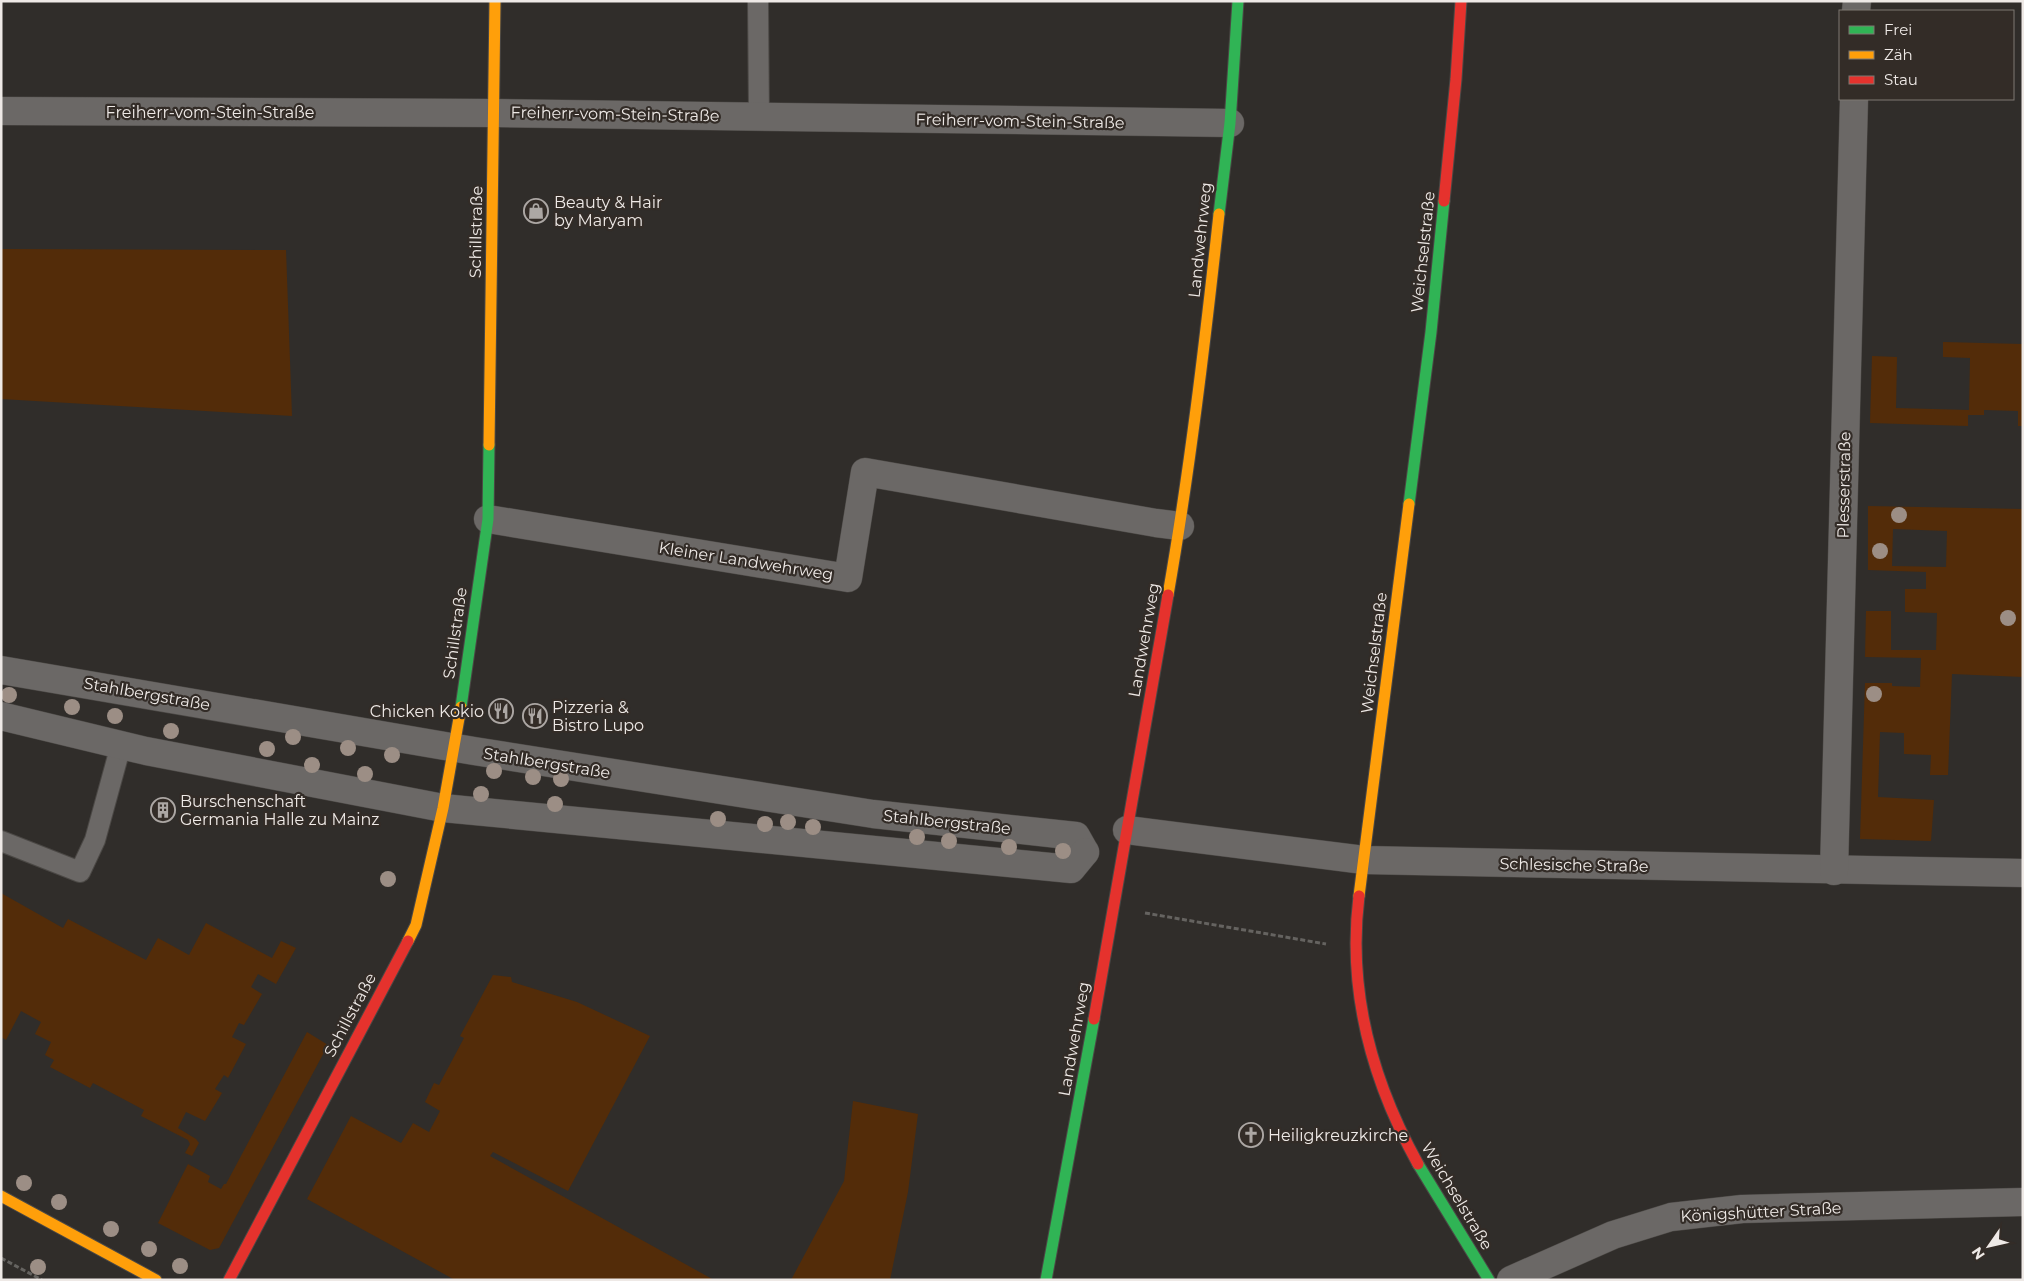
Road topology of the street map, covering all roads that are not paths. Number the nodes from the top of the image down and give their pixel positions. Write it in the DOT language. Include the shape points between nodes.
graph roads {
  1 [pos="495,1"];
  2 [pos="758,1"];
  3 [pos="1238,1"];
  4 [pos="1461,1"];
  5 [pos="1854,100"];
  6 [pos="1,111"];
  7 [pos="494,113"];
  8 [pos="759,117"];
  9 [pos="1230,123"];
  10 [pos="488,519"];
  11 [pos="1180,526"];
  12 [pos="1,670"];
  13 [pos="1,716"];
  14 [pos="121,745"];
  15 [pos="455,748"];
  16 [pos="443,808"];
  17 [pos="1127,830"];
  18 [pos="1,841"];
  19 [pos="1085,852"];
  20 [pos="1122,858"];
  21 [pos="1364,860"];
  22 [pos="1834,871"];
  23 [pos="2023,873"];
  24 [pos="1,1196"];
  25 [pos="2023,1202"];
  26 [pos="156,1280"];
  27 [pos="229,1280"];
  28 [pos="1046,1280"];
  29 [pos="1489,1280"];
  30 [pos="1511,1280"];
  1 -- 7 [label="street, Schillstraße"];
  2 -- 8 [label="lane"];
  3 -- 9 [label="street, Landwehrweg"];
  4 -- 21 [label="street, Weichselstraße" via="1431,332"];
  5 -- 22 [label="street, Plesserstraße"];
  6 -- 7 [label="street, Freiherr-vom-Stein-Straße"];
  7 -- 8 [label="street, Freiherr-vom-Stein-Straße"];
  7 -- 10 [label="street, Schillstraße"];
  8 -- 9 [label="street, Freiherr-vom-Stein-Straße"];
  9 -- 11 [label="street, Landwehrweg"];
  10 -- 11 [label="street, Kleiner Landwehrweg" via="848,578 865,472"];
  10 -- 15 [label="street, Schillstraße"];
  11 -- 17 [label="street, Landwehrweg"];
  12 -- 15 [label="street, Stahlbergstraße"];
  13 -- 14 [label="street"];
  14 -- 16 [label="street"];
  14 -- 18 [label="lane" via="95,840 80,872"];
  15 -- 16 [label="street, Schillstraße"];
  15 -- 19 [label="street, Stahlbergstraße" via="873,814 1076,836"];
  16 -- 19 [label="street" via="1071,869"];
  16 -- 27 [label="street, Schillstraße" via="416,925"];
  17 -- 20 [label="street, Landwehrweg"];
  17 -- 21 [label="street, Schlesische Straße"];
  19 -- 20 [label="street"];
  20 -- 28 [label="street, Landwehrweg"];
  21 -- 22 [label="street, Schlesische Straße"];
  21 -- 29 [label="street, Weichselstraße" via="1356,949 1370,1053 1387,1104 1414,1157"];
  22 -- 23 [label="street, Schlesische Straße"];
  24 -- 26 [label="street"];
  25 -- 30 [label="street, Königshütter Straße" via="1742,1209 1671,1217 1613,1235"];
}
